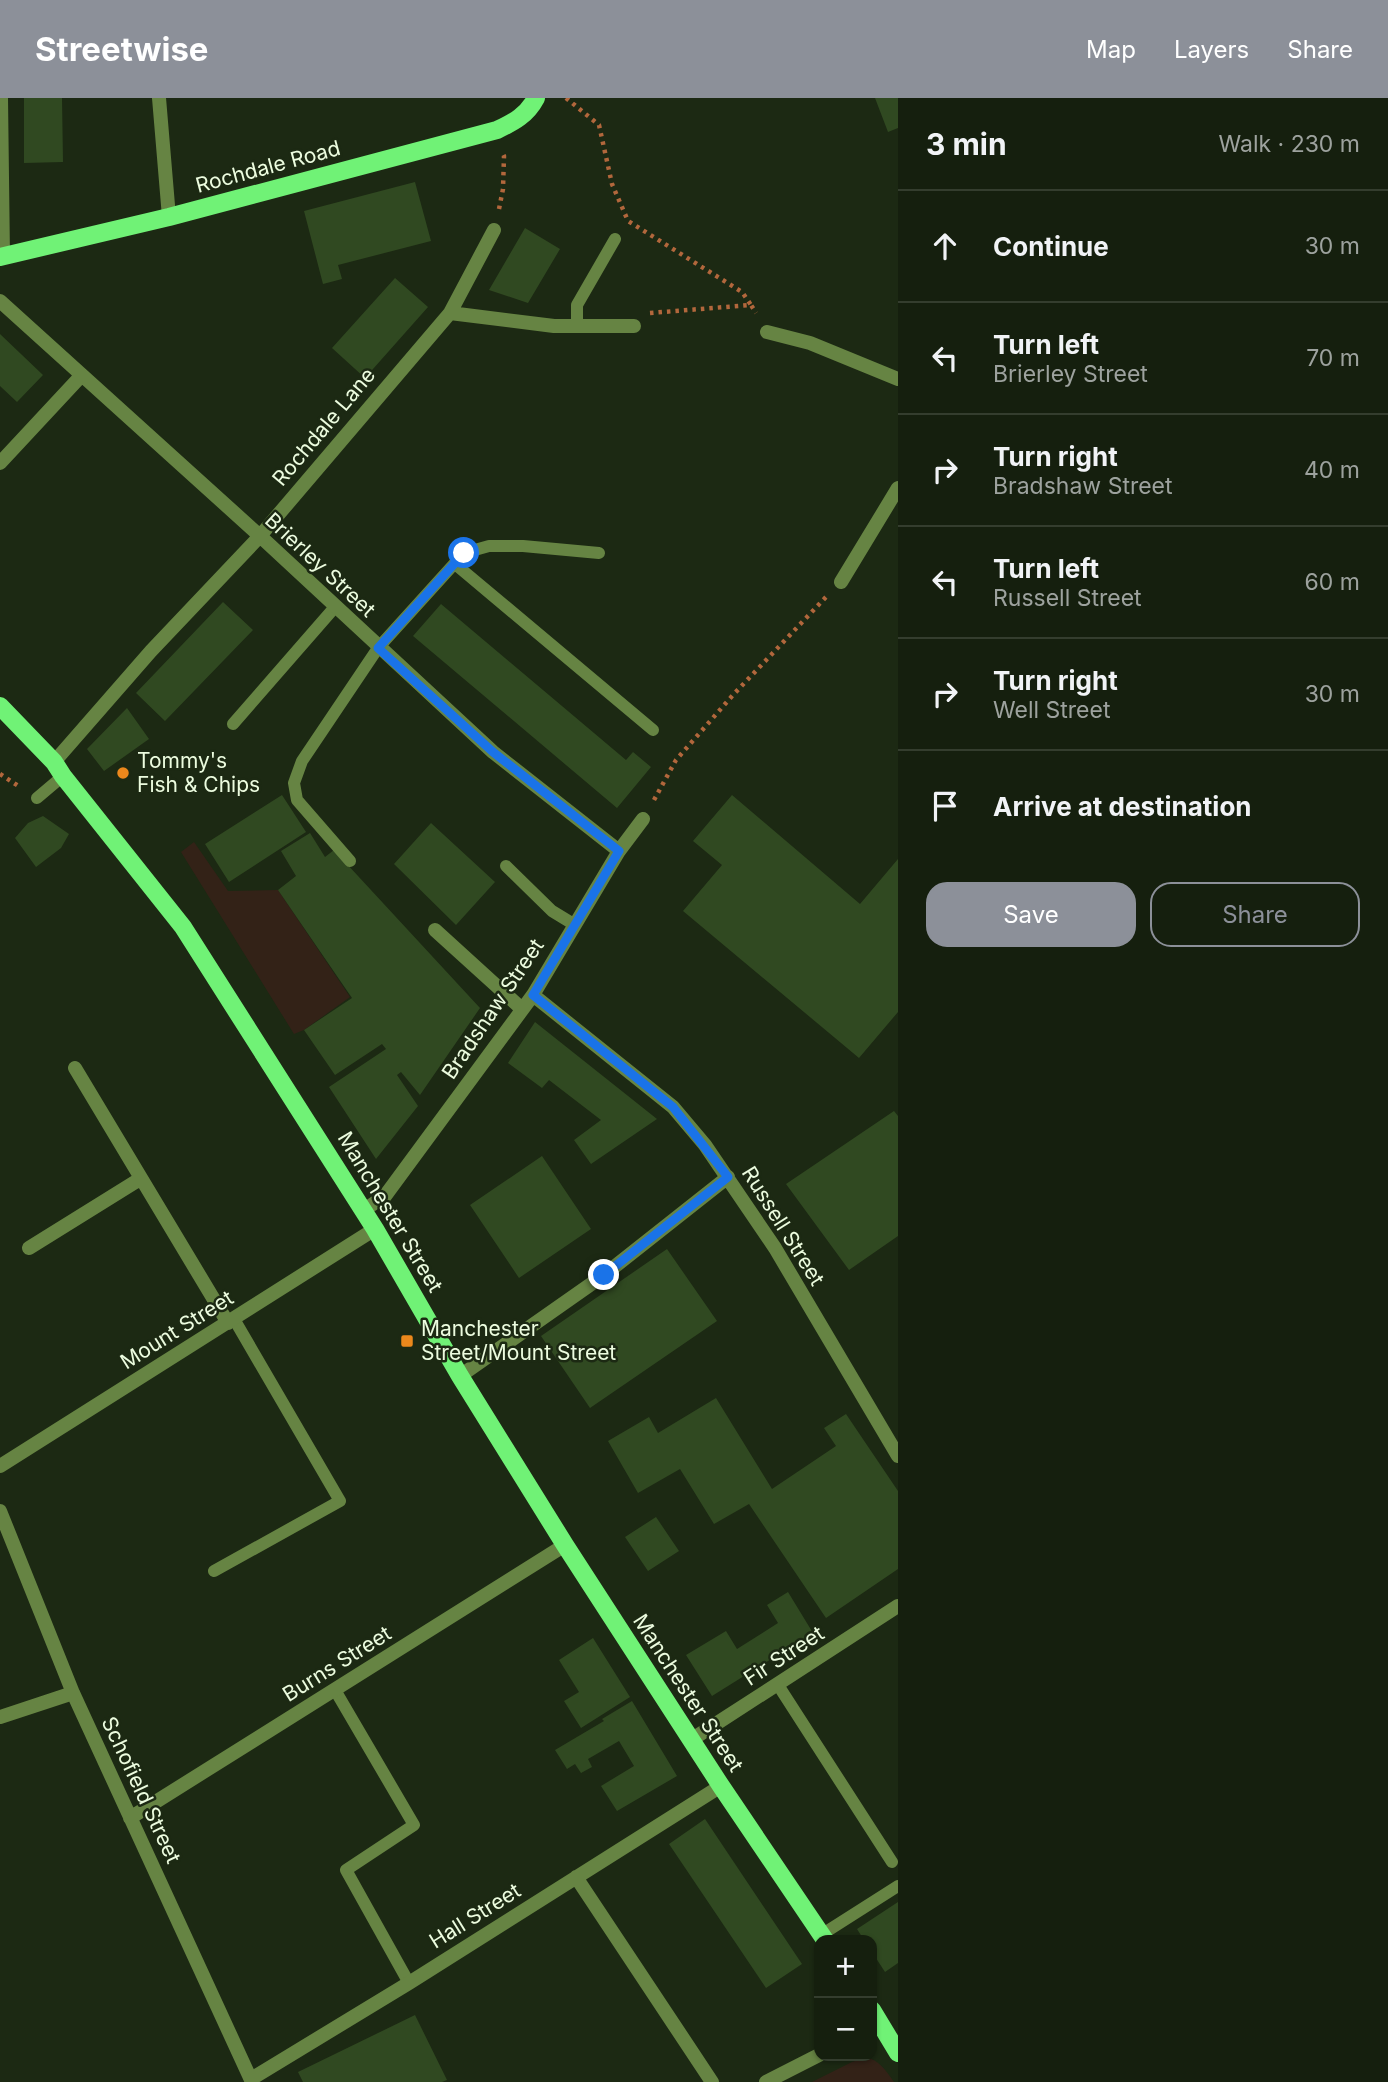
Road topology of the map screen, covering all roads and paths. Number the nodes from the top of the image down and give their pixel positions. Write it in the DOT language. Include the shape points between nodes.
graph roads {
  1 [pos="1,98"];
  2 [pos="159,98"];
  3 [pos="536,98"];
  4 [pos="566,98"];
  5 [pos="489,132"];
  6 [pos="169,217"];
  7 [pos="494,230"];
  8 [pos="615,239"];
  9 [pos="2,256"];
  10 [pos="0,301"];
  11 [pos="751,305"];
  12 [pos="450,313"];
  13 [pos="577,326"];
  14 [pos="634,326"];
  15 [pos="767,332"];
  16 [pos="81,376"];
  17 [pos="898,379"];
  18 [pos="0,463"];
  19 [pos="898,488"];
  20 [pos="260,536"];
  21 [pos="599,553"];
  22 [pos="455,564"];
  23 [pos="841,582"];
  24 [pos="335,607"];
  25 [pos="378,648"];
  26 [pos="0,706"];
  27 [pos="233,724"];
  28 [pos="653,730"];
  29 [pos="59,769"];
  30 [pos="37,798"];
  31 [pos="643,819"];
  32 [pos="619,851"];
  33 [pos="350,861"];
  34 [pos="506,866"];
  35 [pos="575,925"];
  36 [pos="435,930"];
  37 [pos="533,995"];
  38 [pos="523,1009"];
  39 [pos="75,1068"];
  40 [pos="728,1177"];
  41 [pos="140,1179"];
  42 [pos="363,1210"];
  43 [pos="376,1229"];
  44 [pos="29,1248"];
  45 [pos="231,1321"];
  46 [pos="460,1376"];
  47 [pos="898,1456"];
  48 [pos="0,1466"];
  49 [pos="0,1511"];
  50 [pos="565,1545"];
  51 [pos="214,1571"];
  52 [pos="898,1606"];
  53 [pos="778,1685"];
  54 [pos="335,1690"];
  55 [pos="73,1693"];
  56 [pos="0,1717"];
  57 [pos="691,1740"];
  58 [pos="721,1786"];
  59 [pos="130,1818"];
  60 [pos="892,1863"];
  61 [pos="576,1877"];
  62 [pos="898,1886"];
  63 [pos="822,1935"];
  64 [pos="826,1935"];
  65 [pos="409,1983"];
  66 [pos="877,2024"];
  67 [pos="898,2053"];
  68 [pos="814,2058"];
  69 [pos="252,2080"];
  70 [pos="712,2082"];
  71 [pos="766,2082"];
  1 -- 9 [label="street"];
  2 -- 6 [label="street"];
  3 -- 5 [label="main road, Rochdale Road" via="518,120"];
  4 -- 11 [label="path" via="599,125 612,184 628,221 742,292"];
  5 -- 6 [label="main road, Rochdale Road"];
  5 -- 7 [label="path" via="504,156"];
  6 -- 9 [label="main road, Rochdale Road"];
  7 -- 12 [label="street, Rochdale Lane"];
  8 -- 13 [label="lane" via="577,305"];
  10 -- 16 [label="street, Brierley Street"];
  11 -- 14 [label="path" via="638,313"];
  11 -- 15 [label="path"];
  12 -- 13 [label="street"];
  12 -- 20 [label="street, Rochdale Lane"];
  13 -- 14 [label="street"];
  15 -- 17 [label="street" via="810,343"];
  16 -- 18 [label="street"];
  16 -- 20 [label="street, Brierley Street"];
  19 -- 23 [label="street"];
  20 -- 24 [label="street, Brierley Street"];
  20 -- 29 [label="street, Rochdale Lane" via="151,651"];
  21 -- 22 [label="lane" via="489,546 464,553"];
  22 -- 25 [label="lane"];
  22 -- 28 [label="lane"];
  23 -- 31 [label="path" via="676,760"];
  24 -- 25 [label="street, Brierley Street"];
  24 -- 27 [label="lane"];
  25 -- 32 [label="street, Brierley Street" via="493,752"];
  25 -- 33 [label="lane" via="302,761 294,783 297,800"];
  26 -- 29 [label="main road, Manchester Street"];
  29 -- 30 [label="lane"];
  29 -- 42 [label="main road, Manchester Street" via="183,927"];
  31 -- 32 [label="street, Bradshaw Street"];
  32 -- 35 [label="street, Bradshaw Street"];
  34 -- 35 [label="lane" via="552,911"];
  35 -- 37 [label="street, Bradshaw Street"];
  36 -- 38 [label="street"];
  37 -- 38 [label="street, Bradshaw Street"];
  37 -- 40 [label="street, Russell Street" via="673,1107"];
  38 -- 42 [label="street, Bradshaw Street" via="386,1196"];
  39 -- 41 [label="street"];
  40 -- 46 [label="street" via="604,1275"];
  40 -- 47 [label="street, Russell Street"];
  41 -- 44 [label="street"];
  41 -- 45 [label="street"];
  42 -- 43 [label="main road, Manchester Street"];
  43 -- 45 [label="street, Mount Street"];
  43 -- 46 [label="main road, Manchester Street"];
  45 -- 48 [label="street, Mount Street"];
  45 -- 51 [label="lane" via="340,1501"];
  46 -- 50 [label="main road, Manchester Street"];
  49 -- 55 [label="street, Schofield Street"];
  50 -- 54 [label="street, Burns Street"];
  50 -- 57 [label="main road, Manchester Street"];
  52 -- 53 [label="street, Fir Street"];
  53 -- 57 [label="street, Fir Street"];
  53 -- 60 [label="lane"];
  54 -- 59 [label="street, Burns Street"];
  54 -- 65 [label="lane" via="414,1825 346,1870"];
  55 -- 56 [label="street"];
  55 -- 59 [label="street, Schofield Street"];
  57 -- 58 [label="main road, Manchester Street"];
  58 -- 61 [label="street, Hall Street"];
  58 -- 63 [label="main road, Manchester Street"];
  59 -- 69 [label="street, Schofield Street"];
  61 -- 65 [label="street, Hall Street"];
  61 -- 70 [label="street"];
  62 -- 64 [label="lane"];
  65 -- 69 [label="street, Hall Street"];
  66 -- 67 [label="main road"];
  68 -- 71 [label="street"];
}
